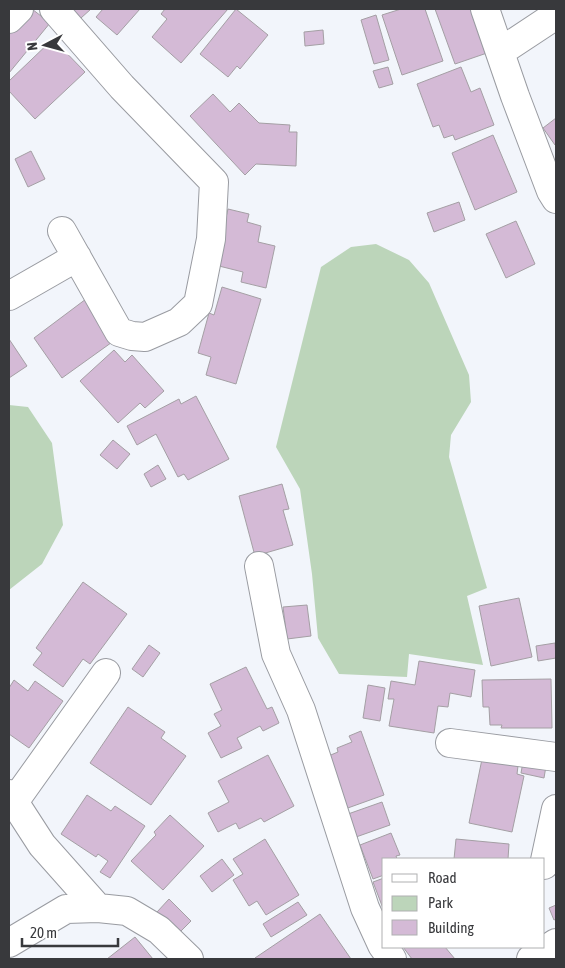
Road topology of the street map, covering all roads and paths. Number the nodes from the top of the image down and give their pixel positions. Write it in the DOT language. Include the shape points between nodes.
graph roads {
  1 [pos="18,9"];
  2 [pos="54,9"];
  3 [pos="485,9"];
  4 [pos="556,16"];
  5 [pos="9,19"];
  6 [pos="500,52"];
  7 [pos="556,199"];
  8 [pos="62,231"];
  9 [pos="77,256"];
  10 [pos="9,296"];
  11 [pos="259,566"];
  12 [pos="106,673"];
  13 [pos="450,744"];
  14 [pos="556,757"];
  15 [pos="11,798"];
  16 [pos="556,810"];
  17 [pos="545,860"];
  18 [pos="98,908"];
  19 [pos="9,943"];
  20 [pos="556,943"];
  21 [pos="382,945"];
  22 [pos="384,948"];
  23 [pos="190,959"];
  24 [pos="392,959"];
  25 [pos="531,959"];
  1 -- 5 [label="street"];
  2 -- 9 [label="street" via="122,87 214,182 211,240 198,304 179,322 145,337 119,332"];
  3 -- 6 [label="street"];
  4 -- 6 [label="street"];
  6 -- 7 [label="street"];
  8 -- 9 [label="street"];
  9 -- 10 [label="street"];
  11 -- 21 [label="street" via="276,654 301,710 365,908"];
  12 -- 15 [label="street"];
  13 -- 14 [label="street"];
  15 -- 18 [label="street" via="42,845"];
  16 -- 17 [label="street"];
  18 -- 19 [label="street" via="66,909"];
  18 -- 23 [label="street" via="126,910 159,930"];
  20 -- 25 [label="street"];
  22 -- 24 [label="street"];
}
